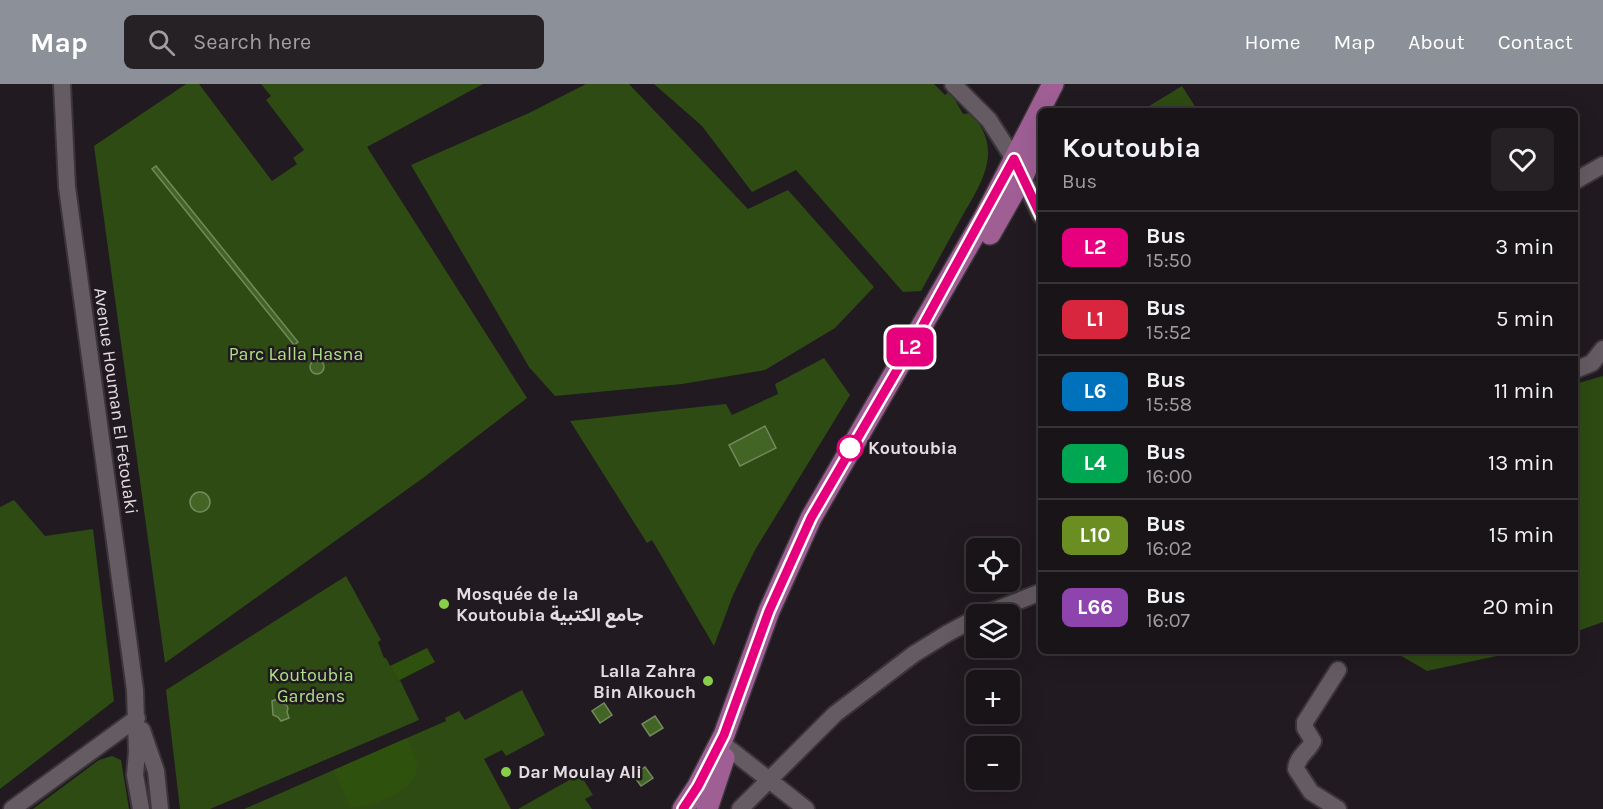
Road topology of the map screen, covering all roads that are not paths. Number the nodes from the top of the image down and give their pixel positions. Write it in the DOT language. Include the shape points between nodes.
graph roads {
  1 [pos="953,84"];
  2 [pos="1053,84"];
  3 [pos="1063,84"];
  4 [pos="61,85"];
  5 [pos="1043,108"];
  6 [pos="1053,108"];
  7 [pos="1038,121"];
  8 [pos="1038,140"];
  9 [pos="1603,165"];
  10 [pos="1019,168"];
  11 [pos="1578,179"];
  12 [pos="1038,209"];
  13 [pos="1603,349"];
  14 [pos="1598,363"];
  15 [pos="1578,369"];
  16 [pos="1038,593"];
  17 [pos="1011,604"];
  18 [pos="966,623"];
  19 [pos="1338,670"];
  20 [pos="137,718"];
  21 [pos="728,747"];
  22 [pos="771,780"];
  23 [pos="12,809"];
  24 [pos="141,809"];
  25 [pos="160,809"];
  26 [pos="683,809"];
  27 [pos="707,809"];
  28 [pos="740,809"];
  29 [pos="806,809"];
  30 [pos="1338,809"];
  1 -- 10 [label="street" via="989,120"];
  2 -- 5 [label="main road"];
  3 -- 6 [label="main road"];
  4 -- 20 [label="street, Avenue Houman El Fetouaki" via="67,187"];
  7 -- 10 [label="main road"];
  8 -- 10 [label="main road"];
  9 -- 11 [label="street"];
  10 -- 12 [label="street"];
  10 -- 21 [label="main road" via="832,506 792,588"];
  10 -- 26 [label="main road" via="811,518 769,611 724,735"];
  13 -- 14 [label="street"];
  14 -- 15 [label="street"];
  16 -- 17 [label="street"];
  18 -- 22 [label="street" via="914,654 835,714"];
  19 -- 30 [label="street" via="1305,722 1313,741 1296,769 1311,792"];
  20 -- 23 [label="street"];
  20 -- 24 [label="street, Avenue Houman El Fetouaki" via="135,775"];
  20 -- 25 [label="street, Avenue Houman El Fetouaki" via="156,771"];
  21 -- 22 [label="street"];
  21 -- 27 [label="main road"];
  22 -- 28 [label="street"];
  22 -- 29 [label="street"];
}
